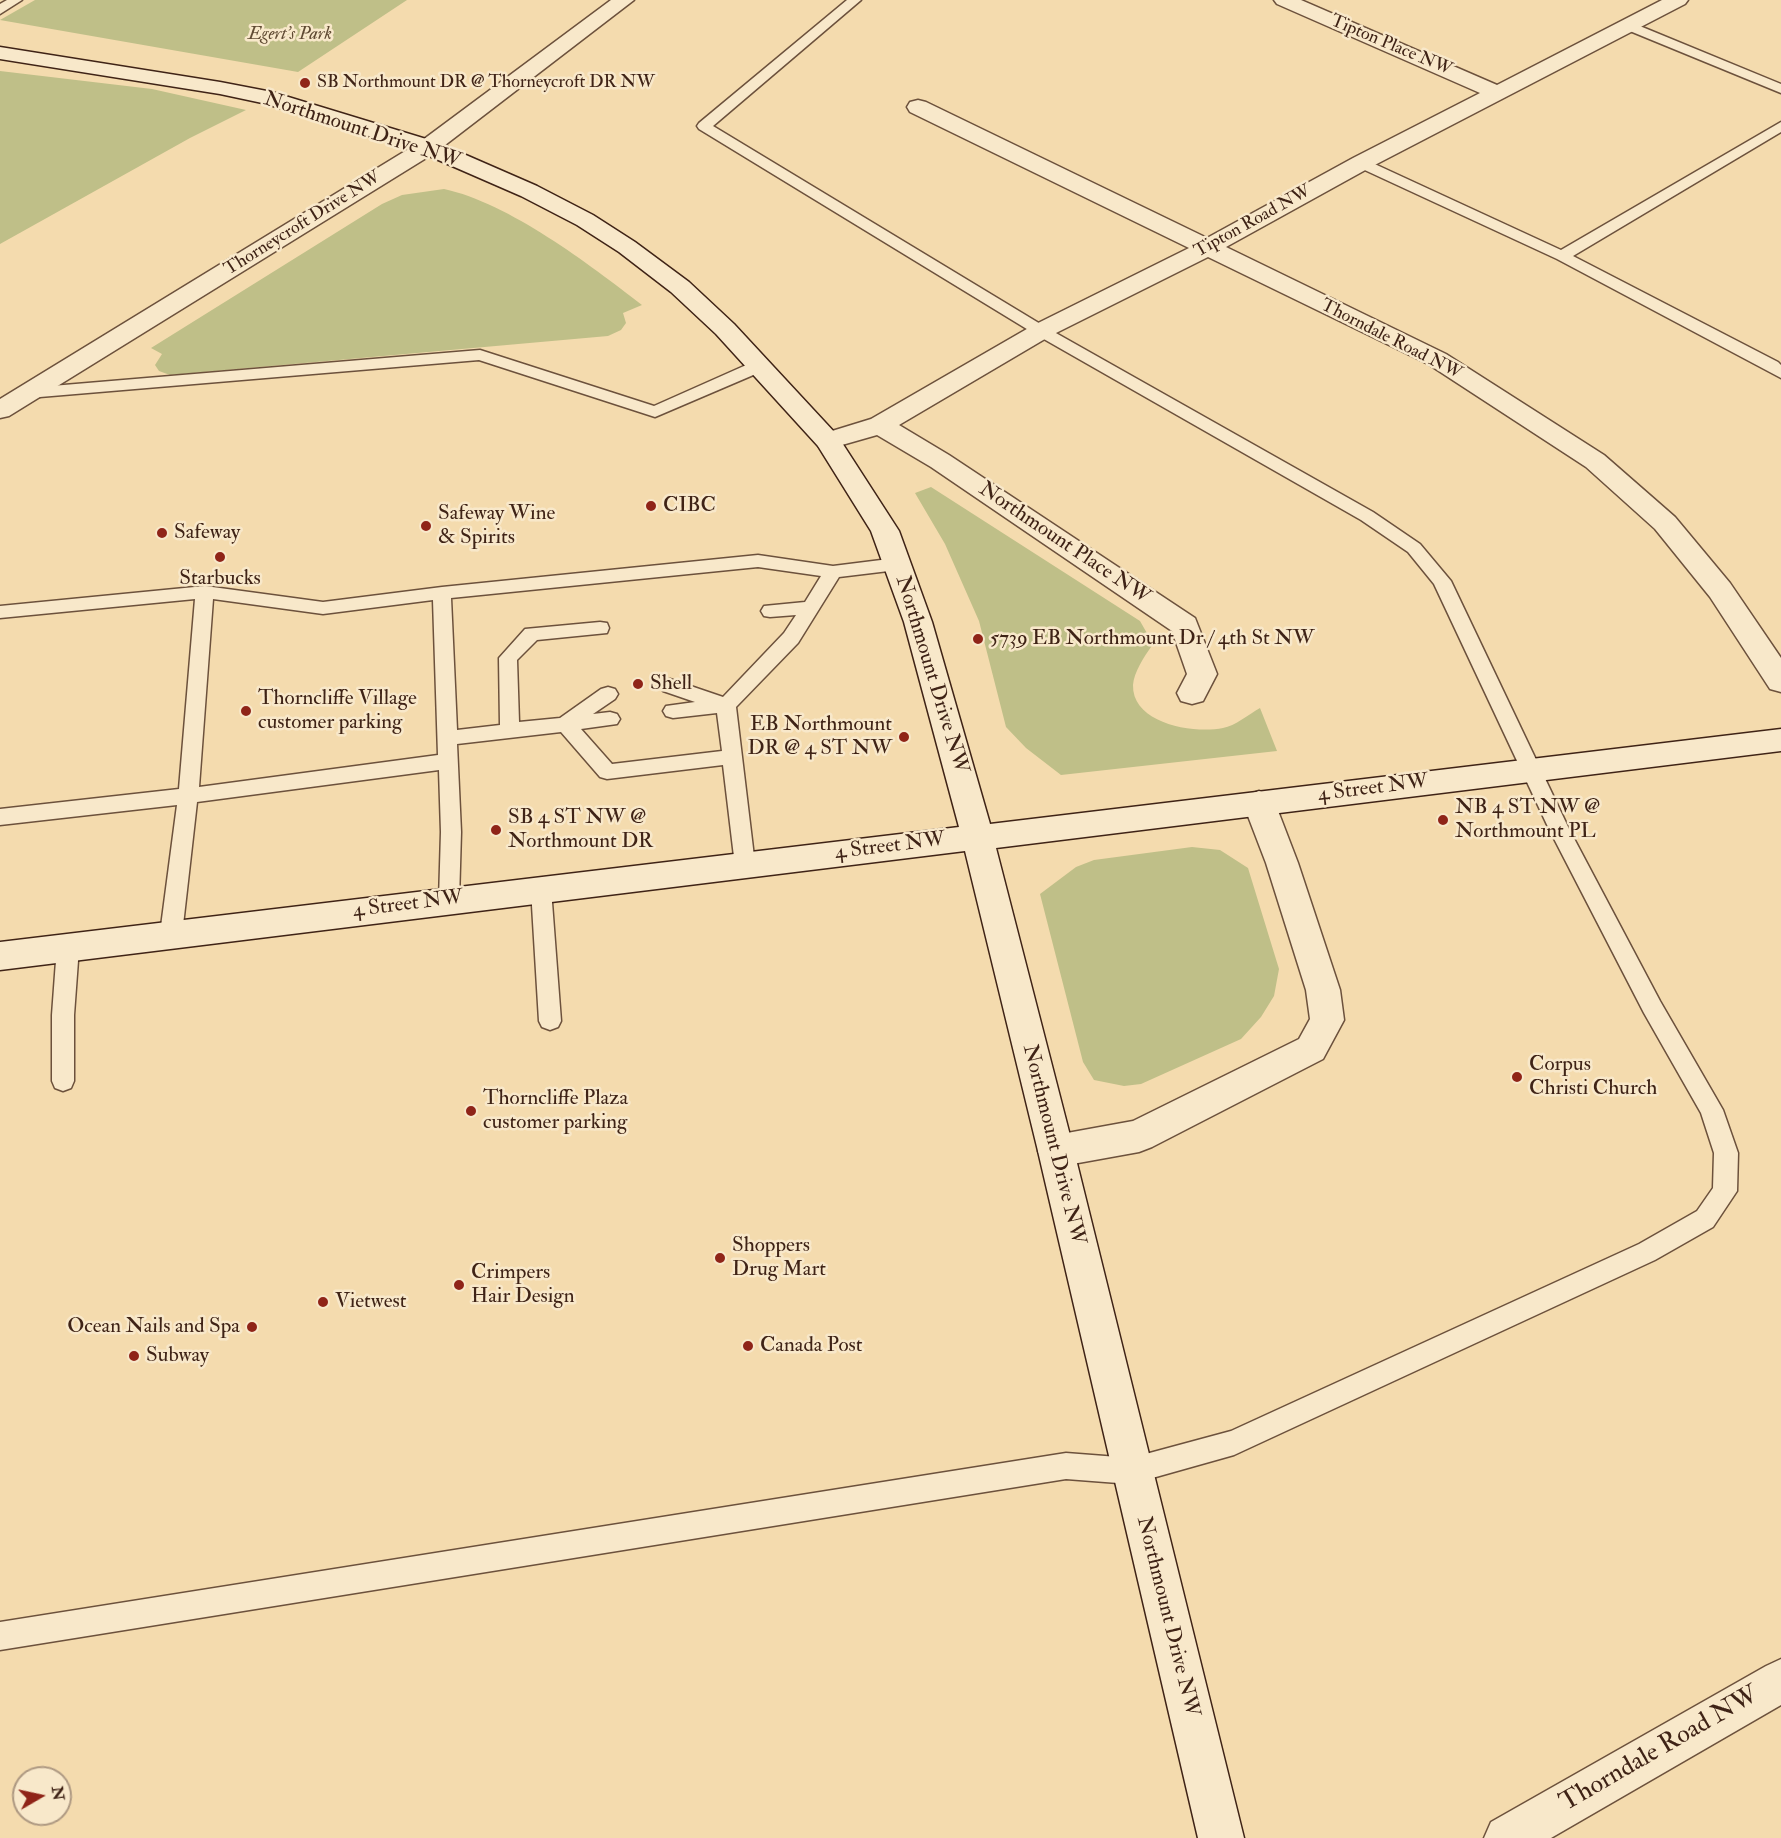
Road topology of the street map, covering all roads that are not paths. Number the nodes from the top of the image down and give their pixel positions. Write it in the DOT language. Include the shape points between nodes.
graph roads {
  1 [pos="16,0"];
  2 [pos="624,0"];
  3 [pos="855,0"];
  4 [pos="1284,0"];
  5 [pos="1678,0"];
  6 [pos="0,10"];
  7 [pos="1630,26"];
  8 [pos="0,53"];
  9 [pos="1781,89"];
  10 [pos="1498,93"];
  11 [pos="918,107"];
  12 [pos="1781,126"];
  13 [pos="428,147"];
  14 [pos="1361,163"];
  15 [pos="1207,248"];
  16 [pos="1562,256"];
  17 [pos="1041,331"];
  18 [pos="759,366"];
  19 [pos="1781,374"];
  20 [pos="27,393"];
  21 [pos="0,410"];
  22 [pos="880,426"];
  23 [pos="828,441"];
  24 [pos="897,564"];
  25 [pos="833,572"];
  26 [pos="205,592"];
  27 [pos="442,593"];
  28 [pos="810,608"];
  29 [pos="770,611"];
  30 [pos="0,612"];
  31 [pos="600,628"];
  32 [pos="1781,681"];
  33 [pos="670,686"];
  34 [pos="1192,693"];
  35 [pos="608,694"];
  36 [pos="726,705"];
  37 [pos="673,711"];
  38 [pos="610,719"];
  39 [pos="565,724"];
  40 [pos="510,731"];
  41 [pos="446,738"];
  42 [pos="1781,740"];
  43 [pos="732,757"];
  44 [pos="448,760"];
  45 [pos="1532,770"];
  46 [pos="188,796"];
  47 [pos="1259,802"];
  48 [pos="0,818"];
  49 [pos="978,837"];
  50 [pos="745,865"];
  51 [pos="541,889"];
  52 [pos="448,900"];
  53 [pos="171,934"];
  54 [pos="68,947"];
  55 [pos="0,956"];
  56 [pos="550,1021"];
  57 [pos="63,1081"];
  58 [pos="1056,1151"];
  59 [pos="1131,1470"];
  60 [pos="0,1636"];
  61 [pos="1781,1681"];
  62 [pos="1221,1838"];
  63 [pos="1507,1838"];
  1 -- 6 [label="lane"];
  2 -- 13 [label="street, Thorneycroft Drive NW"];
  3 -- 17 [label="lane" via="704,126"];
  4 -- 10 [label="street, Tipton Place NW"];
  5 -- 7 [label="street, Tipton Road NW"];
  7 -- 9 [label="lane"];
  7 -- 10 [label="street, Tipton Road NW"];
  8 -- 13 [label="street, Northmount Drive NW" via="272,99"];
  10 -- 14 [label="street, Tipton Road NW"];
  11 -- 15 [label="street, Thorndale Road NW"];
  12 -- 16 [label="lane"];
  13 -- 18 [label="street, Northmount Drive NW" via="529,191 627,247 680,287"];
  13 -- 20 [label="street, Thorneycroft Drive NW"];
  14 -- 15 [label="street, Tipton Road NW"];
  14 -- 16 [label="lane"];
  15 -- 17 [label="street, Tipton Road NW"];
  15 -- 32 [label="street, Thorndale Road NW" via="1437,359 1595,461 1665,523 1720,590"];
  16 -- 19 [label="lane"];
  17 -- 22 [label="street, Tipton Road NW"];
  17 -- 45 [label="lane" via="1367,516 1414,548 1442,581"];
  18 -- 20 [label="lane" via="655,412 480,355"];
  18 -- 23 [label="street, Northmount Drive NW"];
  20 -- 21 [label="street, Thorneycroft Drive NW"];
  22 -- 23 [label="street, Tipton Road NW"];
  22 -- 34 [label="street, Northmount Place NW" via="1185,625 1202,674"];
  23 -- 24 [label="street, Northmount Drive NW" via="885,531"];
  24 -- 25 [label="lane"];
  24 -- 49 [label="street, Northmount Drive NW" via="918,622"];
  25 -- 27 [label="lane" via="758,561"];
  25 -- 28 [label="lane"];
  26 -- 27 [label="lane" via="323,608"];
  26 -- 30 [label="lane"];
  26 -- 46 [label="lane"];
  27 -- 41 [label="lane"];
  28 -- 29 [label="lane"];
  28 -- 36 [label="lane" via="791,638"];
  31 -- 40 [label="lane" via="532,634 508,657"];
  33 -- 36 [label="lane"];
  35 -- 39 [label="lane"];
  36 -- 37 [label="lane"];
  36 -- 43 [label="lane"];
  38 -- 39 [label="lane"];
  39 -- 40 [label="lane"];
  39 -- 43 [label="lane" via="607,772"];
  40 -- 41 [label="lane"];
  41 -- 44 [label="lane"];
  42 -- 45 [label="street, 4 Street NW"];
  43 -- 50 [label="lane"];
  44 -- 46 [label="lane"];
  44 -- 52 [label="lane"];
  45 -- 47 [label="street, 4 Street NW"];
  45 -- 59 [label="lane" via="1630,966 1712,1110 1726,1153 1725,1191 1706,1219 1647,1252 1234,1443"];
  46 -- 48 [label="lane"];
  46 -- 53 [label="lane"];
  47 -- 49 [label="street, 4 Street NW"];
  47 -- 58 [label="street" via="1323,990 1327,1020 1311,1049 1139,1136"];
  49 -- 50 [label="street, 4 Street NW"];
  49 -- 58 [label="street, Northmount Drive NW"];
  50 -- 51 [label="street, 4 Street NW"];
  51 -- 52 [label="street, 4 Street NW"];
  51 -- 56 [label="lane"];
  52 -- 53 [label="street, 4 Street NW"];
  53 -- 54 [label="street, 4 Street NW"];
  54 -- 55 [label="street, 4 Street NW"];
  54 -- 57 [label="lane"];
  58 -- 59 [label="street, Northmount Drive NW"];
  59 -- 60 [label="lane" via="1066,1466"];
  59 -- 62 [label="street, Northmount Drive NW"];
  61 -- 63 [label="street, Thorndale Road NW"];
}
